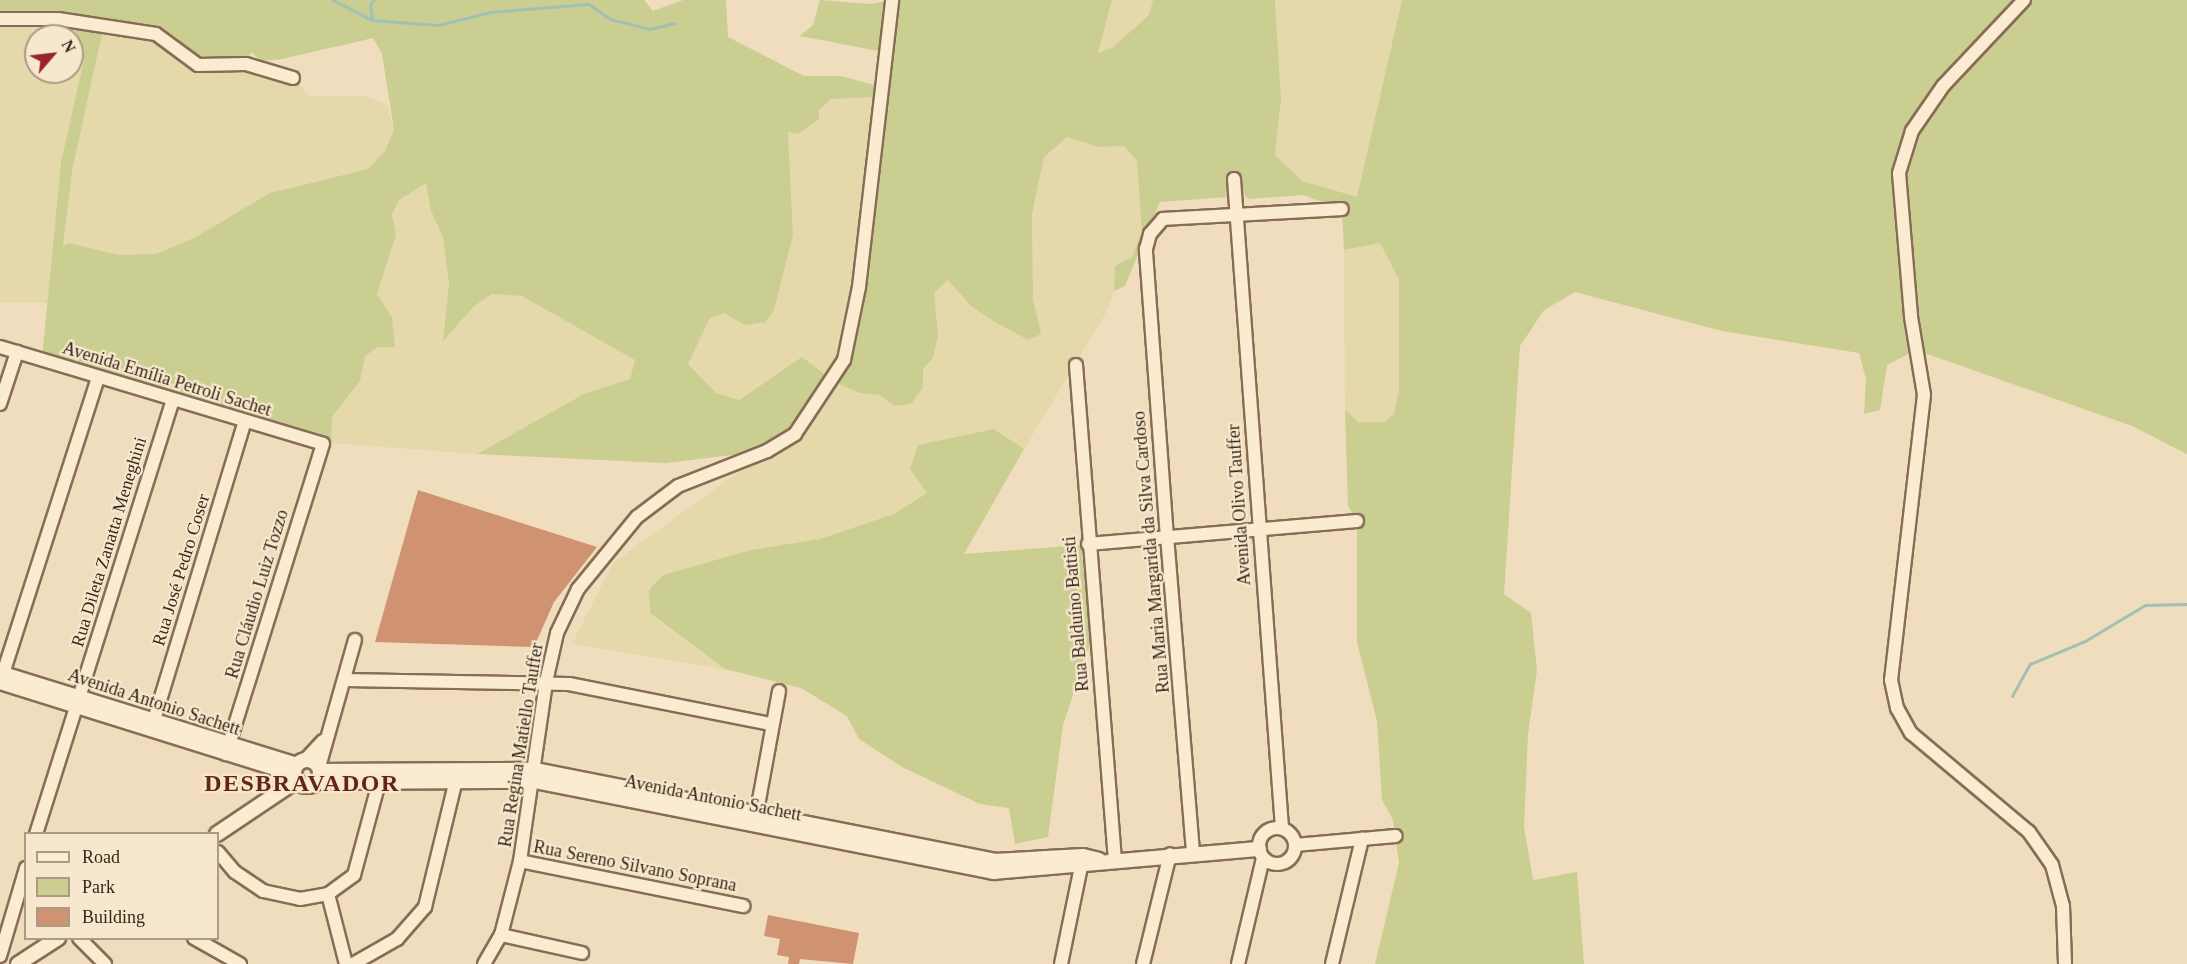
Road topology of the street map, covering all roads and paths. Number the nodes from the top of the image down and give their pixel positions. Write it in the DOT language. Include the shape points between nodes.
graph roads {
  1 [pos="892,0"];
  2 [pos="2024,0"];
  3 [pos="0,20"];
  4 [pos="292,78"];
  5 [pos="1234,179"];
  6 [pos="1342,209"];
  7 [pos="1235,213"];
  8 [pos="0,347"];
  9 [pos="16,352"];
  10 [pos="1076,365"];
  11 [pos="98,377"];
  12 [pos="174,399"];
  13 [pos="0,404"];
  14 [pos="245,421"];
  15 [pos="323,444"];
  16 [pos="1357,521"];
  17 [pos="1259,531"];
  18 [pos="1167,538"];
  19 [pos="1088,544"];
  20 [pos="355,640"];
  21 [pos="1,678"];
  22 [pos="345,680"];
  23 [pos="546,682"];
  24 [pos="779,691"];
  25 [pos="78,702"];
  26 [pos="771,724"];
  27 [pos="153,725"];
  28 [pos="324,740"];
  29 [pos="227,749"];
  30 [pos="298,770"];
  31 [pos="319,773"];
  32 [pos="381,775"];
  33 [pos="536,775"];
  34 [pos="458,776"];
  35 [pos="755,820"];
  36 [pos="1282,828"];
  37 [pos="37,832"];
  38 [pos="219,832"];
  39 [pos="1396,836"];
  40 [pos="1362,839"];
  41 [pos="1295,845"];
  42 [pos="1193,852"];
  43 [pos="219,853"];
  44 [pos="1261,853"];
  45 [pos="1170,854"];
  46 [pos="1115,859"];
  47 [pos="520,861"];
  48 [pos="1083,861"];
  49 [pos="24,875"];
  50 [pos="327,894"];
  51 [pos="744,906"];
  52 [pos="501,934"];
  53 [pos="56,940"];
  54 [pos="80,940"];
  55 [pos="196,940"];
  56 [pos="582,952"];
  57 [pos="0,956"];
  58 [pos="18,964"];
  59 [pos="105,964"];
  60 [pos="240,964"];
  61 [pos="346,964"];
  62 [pos="353,964"];
  63 [pos="484,964"];
  64 [pos="1061,964"];
  65 [pos="1143,964"];
  66 [pos="1238,964"];
  67 [pos="1332,964"];
  68 [pos="2065,964"];
  1 -- 23 [label="street, Rua Regina Matiello Tauffer" via="859,286 844,360 795,434 767,451 678,486 637,517 602,555 557,633"];
  2 -- 68 [label="street" via="1943,86 1912,131 1899,173 1911,317 1924,395 1891,680 1897,708 1911,733 2029,832 2052,865 2063,906"];
  3 -- 4 [label="street" via="58,19 156,34 198,65 246,64"];
  5 -- 7 [label="street, Avenida Olivo Tauffer"];
  6 -- 7 [label="street"];
  7 -- 17 [label="street, Avenida Olivo Tauffer"];
  7 -- 18 [label="street, Rua Maria Margarida da Silva Cardoso" via="1163,219 1150,234 1146,249"];
  8 -- 9 [label="street, Avenida Emília Petroli Sachet"];
  9 -- 11 [label="street, Avenida Emília Petroli Sachet"];
  9 -- 13 [label="street"];
  10 -- 19 [label="street, Rua Balduíno Battisti"];
  11 -- 12 [label="street, Avenida Emília Petroli Sachet"];
  11 -- 21 [label="street"];
  12 -- 14 [label="street, Avenida Emília Petroli Sachet"];
  12 -- 25 [label="street, Rua Dileta Zanatta Meneghini"];
  14 -- 15 [label="street, Avenida Emília Petroli Sachet"];
  14 -- 27 [label="street, Rua José Pedro Coser"];
  15 -- 29 [label="street, Rua Cláudio Luiz Tozzo"];
  16 -- 17 [label="street"];
  17 -- 18 [label="street"];
  17 -- 36 [label="street, Avenida Olivo Tauffer"];
  18 -- 19 [label="street"];
  18 -- 42 [label="street, Rua Maria Margarida da Silva Cardoso"];
  19 -- 46 [label="street, Rua Balduíno Battisti"];
  20 -- 22 [label="street"];
  21 -- 25 [label="street, Avenida Antonio Sachett"];
  22 -- 23 [label="street"];
  22 -- 28 [label="street"];
  23 -- 26 [label="street"];
  23 -- 33 [label="street, Rua Regina Matiello Tauffer"];
  24 -- 26 [label="street"];
  25 -- 27 [label="street, Avenida Antonio Sachett"];
  25 -- 37 [label="street, Rua Dileta Zanatta Meneghini"];
  26 -- 35 [label="street"];
  27 -- 29 [label="street, Avenida Antonio Sachett"];
  28 -- 30 [label="street"];
  28 -- 31 [label="street"];
  29 -- 30 [label="street, Avenida Antonio Sachett"];
  30 -- 31 [label="street"];
  30 -- 31 [label="street, Avenida Antonio Sachett" via="304,786"];
  30 -- 38 [label="street"];
  31 -- 32 [label="street, Avenida Antonio Sachett"];
  32 -- 34 [label="street, Avenida Antonio Sachett"];
  32 -- 50 [label="street" via="354,875"];
  33 -- 34 [label="street, Avenida Antonio Sachett"];
  33 -- 35 [label="street, Avenida Antonio Sachett"];
  33 -- 47 [label="street, Rua Regina Matiello Tauffer"];
  34 -- 62 [label="street" via="425,907 397,939"];
  35 -- 48 [label="street, Avenida Antonio Sachett" via="929,854 994,861"];
  36 -- 41 [label="street"];
  36 -- 44 [label="street" via="1268,830"];
  39 -- 40 [label="street"];
  40 -- 41 [label="street"];
  40 -- 67 [label="street"];
  41 -- 44 [label="street" via="1284,863"];
  42 -- 44 [label="street, Avenida Antonio Sachett"];
  42 -- 45 [label="street, Avenida Antonio Sachett"];
  43 -- 50 [label="street" via="235,872 263,891 300,899"];
  44 -- 66 [label="street"];
  45 -- 46 [label="street, Avenida Antonio Sachett"];
  45 -- 65 [label="street"];
  46 -- 48 [label="street, Avenida Antonio Sachett"];
  47 -- 51 [label="street, Rua Sereno Silvano Soprana"];
  47 -- 52 [label="street, Rua Regina Matiello Tauffer"];
  48 -- 64 [label="street"];
  49 -- 57 [label="street"];
  50 -- 61 [label="street"];
  52 -- 56 [label="street"];
  52 -- 63 [label="street, Rua Regina Matiello Tauffer"];
  53 -- 58 [label="street"];
  54 -- 59 [label="street"];
  55 -- 60 [label="street"];
}
